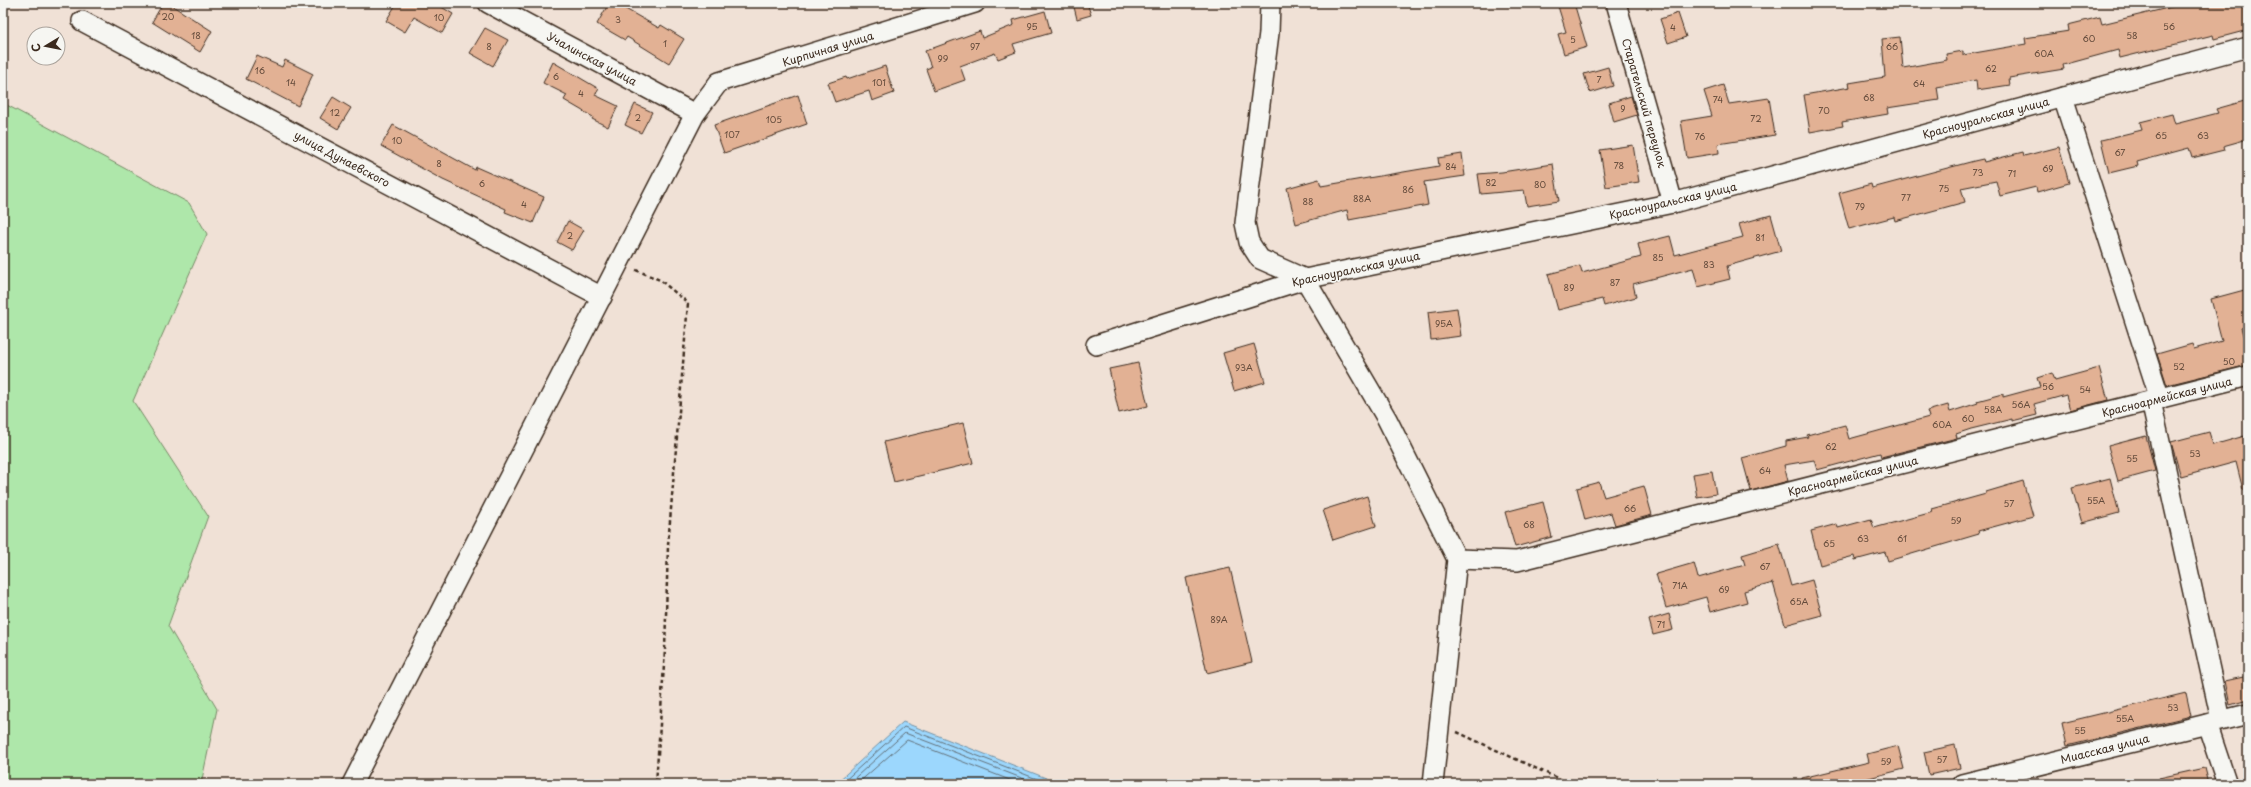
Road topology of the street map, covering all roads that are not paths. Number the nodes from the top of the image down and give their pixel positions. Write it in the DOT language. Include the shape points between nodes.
graph roads {
  1 [pos="488,3"];
  2 [pos="974,3"];
  3 [pos="1270,3"];
  4 [pos="1616,3"];
  5 [pos="82,21"];
  6 [pos="2248,47"];
  7 [pos="2063,97"];
  8 [pos="695,114"];
  9 [pos="1673,203"];
  10 [pos="1305,279"];
  11 [pos="602,297"];
  12 [pos="1096,345"];
  13 [pos="2248,376"];
  14 [pos="2155,400"];
  15 [pos="1457,559"];
  16 [pos="2248,714"];
  17 [pos="2214,722"];
  18 [pos="352,784"];
  19 [pos="1433,784"];
  20 [pos="1962,784"];
  21 [pos="2227,784"];
  1 -- 8 [label="street, Учалинская улица"];
  2 -- 8 [label="street, Кирпичная улица" via="719,82"];
  3 -- 10 [label="street" via="1269,33 1245,222 1249,242 1260,259"];
  4 -- 9 [label="street, Старательский переулок"];
  5 -- 11 [label="street, улица Дунаевского"];
  6 -- 7 [label="street, Красноуральская улица"];
  7 -- 9 [label="street, Красноуральская улица"];
  7 -- 14 [label="street"];
  8 -- 11 [label="street, Кирпичная улица"];
  9 -- 10 [label="street, Красноуральская улица"];
  10 -- 12 [label="street, Красноуральская улица"];
  10 -- 15 [label="street" via="1387,419"];
  11 -- 18 [label="street, Кирпичная улица"];
  13 -- 14 [label="street, Красноармейская улица"];
  14 -- 15 [label="street, Красноармейская улица" via="1517,561"];
  14 -- 17 [label="street"];
  15 -- 19 [label="street"];
  16 -- 17 [label="street, Миасская улица"];
  17 -- 20 [label="street, Миасская улица"];
  17 -- 21 [label="street"];
}
